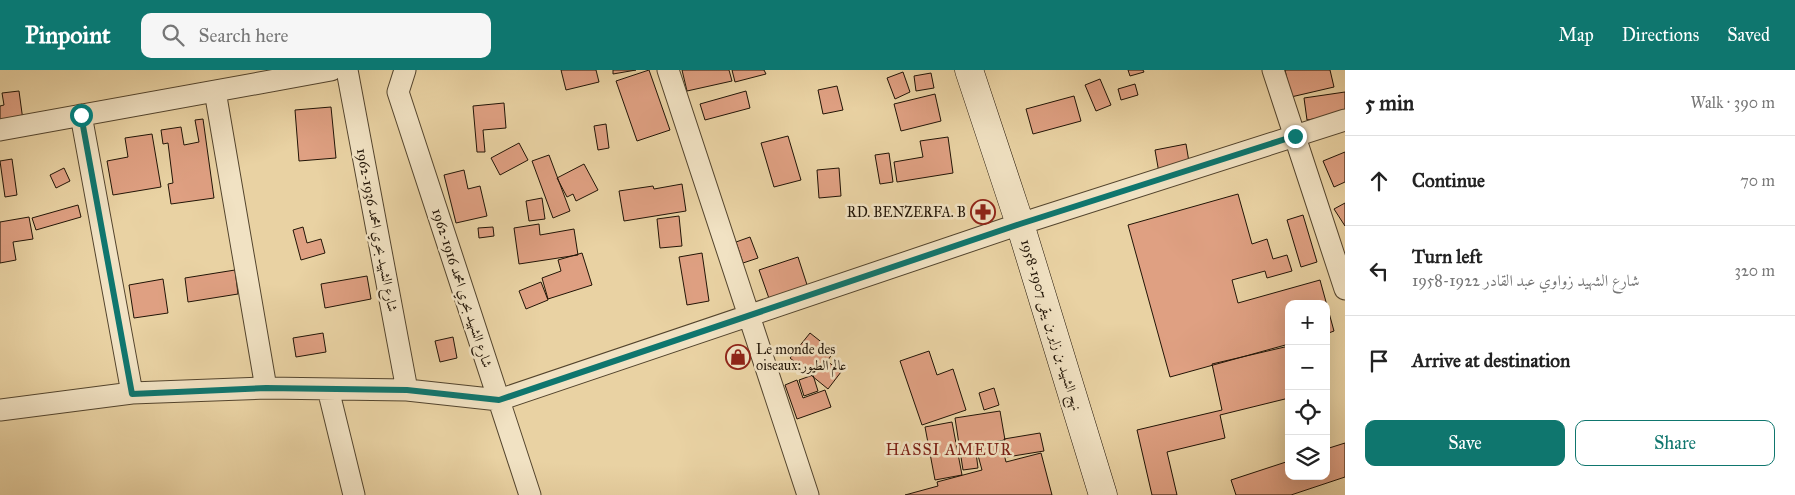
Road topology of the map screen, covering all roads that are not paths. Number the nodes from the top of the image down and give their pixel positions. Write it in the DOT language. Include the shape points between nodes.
graph roads {
  1 [pos="331,70"];
  2 [pos="347,70"];
  3 [pos="668,70"];
  4 [pos="969,70"];
  5 [pos="1273,70"];
  6 [pos="404,75"];
  7 [pos="215,91"];
  8 [pos="81,115"];
  9 [pos="1345,120"];
  10 [pos="0,130"];
  11 [pos="1295,136"];
  12 [pos="1020,224"];
  13 [pos="1345,289"];
  14 [pos="748,316"];
  15 [pos="266,388"];
  16 [pos="328,389"];
  17 [pos="407,390"];
  18 [pos="132,394"];
  19 [pos="499,400"];
  20 [pos="0,410"];
  21 [pos="354,495"];
  22 [pos="530,495"];
  23 [pos="808,495"];
  24 [pos="1103,495"];
  1 -- 7 [label="street"];
  2 -- 17 [label="street, شارع الشهيد بحري امحمد 1936-1962"];
  3 -- 14 [label="street"];
  4 -- 12 [label="main road, نهج الشهيد بن زاير بن يبقى 1907-1958"];
  5 -- 11 [label="street"];
  6 -- 19 [label="street, شارع الشهيد بحري امحمد 1916-1962" via="398,92"];
  7 -- 8 [label="street"];
  7 -- 15 [label="street"];
  8 -- 10 [label="street"];
  8 -- 18 [label="street"];
  9 -- 11 [label="street"];
  11 -- 12 [label="street"];
  11 -- 13 [label="street"];
  12 -- 14 [label="street"];
  12 -- 24 [label="main road, نهج الشهيد بن زاير بن يبقى 1907-1958"];
  14 -- 19 [label="street"];
  14 -- 23 [label="street"];
  15 -- 16 [label="street"];
  15 -- 18 [label="street"];
  16 -- 17 [label="street"];
  16 -- 21 [label="street"];
  17 -- 19 [label="street"];
  18 -- 20 [label="street"];
  19 -- 22 [label="street, شارع الشهيد بحري امحمد 1916-1962"];
}
